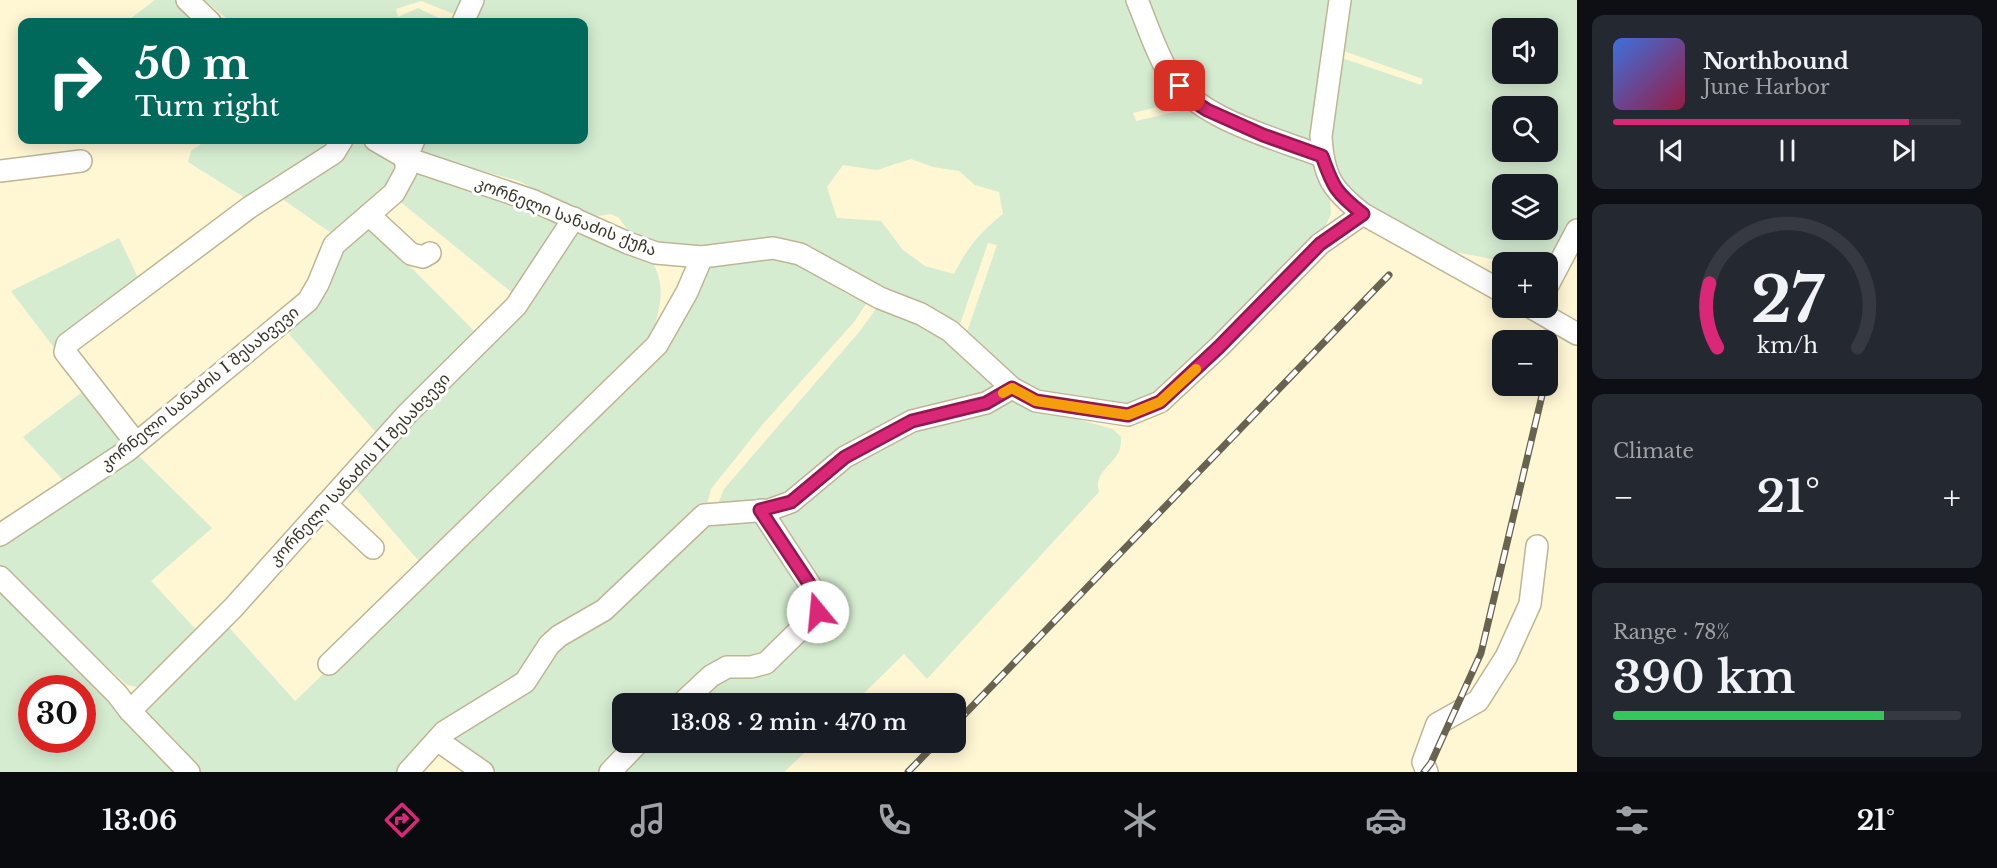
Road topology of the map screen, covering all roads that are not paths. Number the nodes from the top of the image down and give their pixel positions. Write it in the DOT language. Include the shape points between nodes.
graph roads {
  1 [pos="187,0"];
  2 [pos="473,0"];
  3 [pos="1137,0"];
  4 [pos="1340,0"];
  5 [pos="206,18"];
  6 [pos="465,18"];
  7 [pos="340,144"];
  8 [pos="391,144"];
  9 [pos="410,149"];
  10 [pos="1322,156"];
  11 [pos="81,161"];
  12 [pos="0,171"];
  13 [pos="369,214"];
  14 [pos="1363,214"];
  15 [pos="574,218"];
  16 [pos="1577,230"];
  17 [pos="430,253"];
  18 [pos="702,257"];
  19 [pos="1558,266"];
  20 [pos="1492,286"];
  21 [pos="1551,318"];
  22 [pos="1577,334"];
  23 [pos="1012,388"];
  24 [pos="136,443"];
  25 [pos="326,504"];
  26 [pos="760,510"];
  27 [pos="0,535"];
  28 [pos="1537,546"];
  29 [pos="373,548"];
  30 [pos="0,578"];
  31 [pos="329,664"];
  32 [pos="693,693"];
  33 [pos="130,711"];
  34 [pos="437,740"];
  35 [pos="628,753"];
  36 [pos="189,772"];
  37 [pos="408,772"];
  38 [pos="483,772"];
  39 [pos="610,772"];
  40 [pos="1427,772"];
  1 -- 5 [label="street"];
  2 -- 6 [label="street"];
  3 -- 10 [label="street" via="1168,72 1192,100 1263,135"];
  4 -- 10 [label="street" via="1321,136"];
  7 -- 24 [label="street" via="334,153 250,207 67,344 66,352 72,361"];
  8 -- 9 [label="street, კორნელი სანაძის ქუჩა"];
  9 -- 13 [label="street, კორნელი სანაძის I შესახვევი" via="406,171 394,193"];
  9 -- 15 [label="street, კორნელი სანაძის ქუჩა"];
  10 -- 14 [label="street" via="1332,185"];
  11 -- 12 [label="street"];
  13 -- 17 [label="street" via="411,254 423,257"];
  13 -- 24 [label="street, კორნელი სანაძის I შესახვევი" via="334,245 308,301"];
  14 -- 20 [label="street"];
  14 -- 23 [label="street, კორნელი სანაძის ქუჩა" via="1320,244 1160,402 1128,415 1036,401"];
  15 -- 18 [label="street, კორნელი სანაძის ქუჩა" via="656,253"];
  15 -- 25 [label="street, კორნელი სანაძის II შესახვევი" via="516,306 407,414"];
  16 -- 19 [label="street"];
  18 -- 23 [label="street, კორნელი სანაძის ქუჩა" via="773,248 800,254 950,331"];
  18 -- 31 [label="street" via="657,345"];
  21 -- 22 [label="street"];
  23 -- 26 [label="street" via="986,403 912,421 845,457 791,502"];
  24 -- 27 [label="street, კორნელი სანაძის I შესახვევი"];
  25 -- 29 [label="street"];
  25 -- 33 [label="street, კორნელი სანაძის II შესახვევი" via="233,608"];
  26 -- 32 [label="street" via="816,594 818,612 766,663 758,667 727,667"];
  26 -- 34 [label="street" via="704,514 604,610 549,645 525,682"];
  28 -- 40 [label="street" via="1530,604 1506,657 1478,701 1437,724 1423,762"];
  30 -- 33 [label="street"];
  33 -- 36 [label="street"];
  34 -- 37 [label="street"];
  34 -- 38 [label="street"];
  35 -- 39 [label="street"];
}
